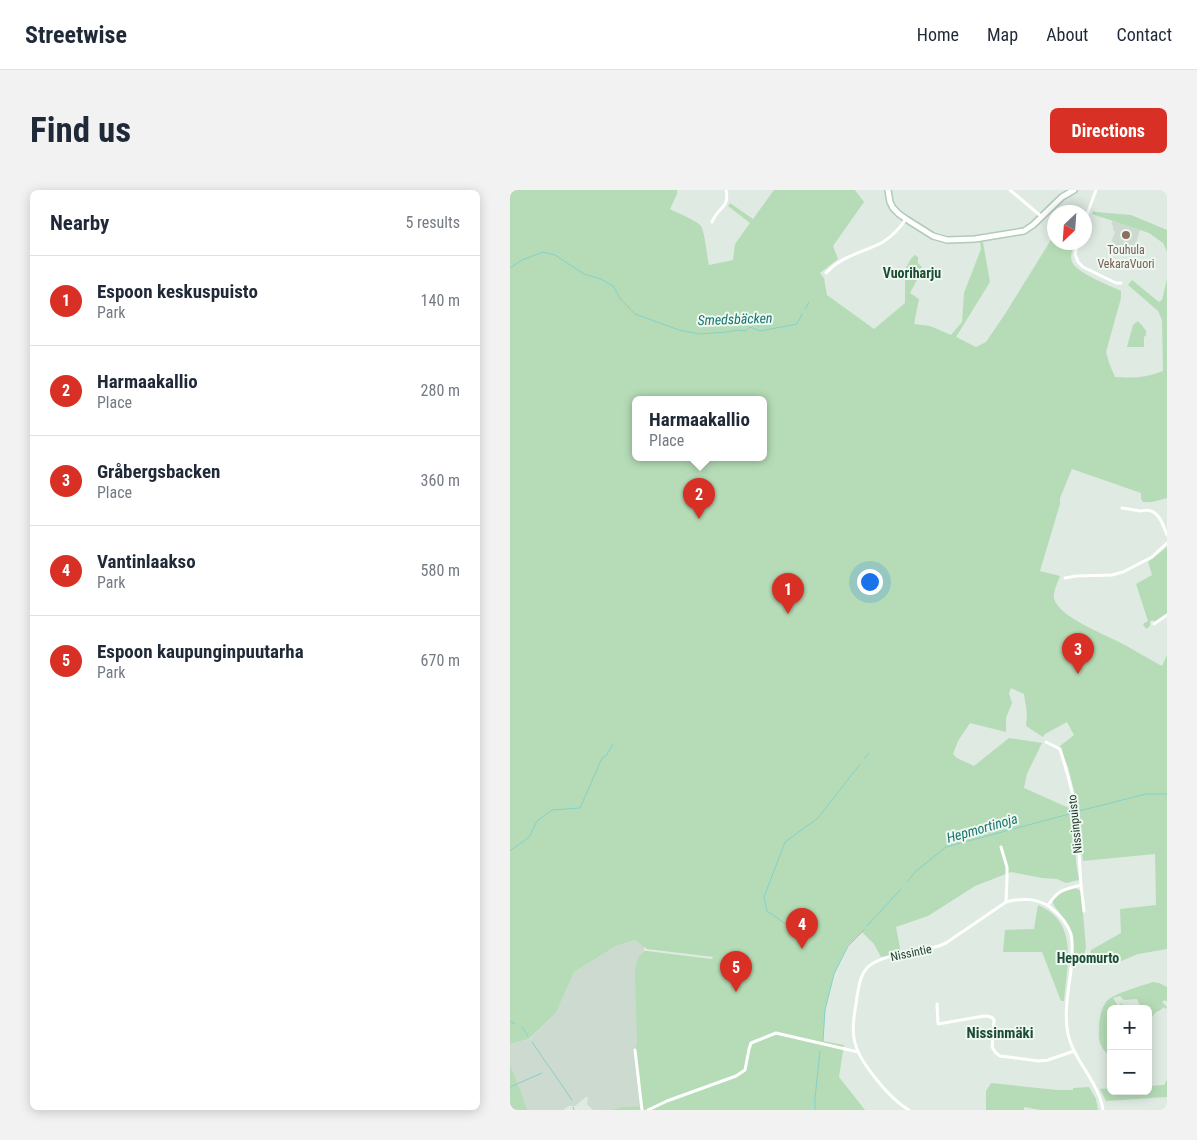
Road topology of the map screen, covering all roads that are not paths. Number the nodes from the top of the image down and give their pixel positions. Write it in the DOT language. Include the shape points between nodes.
graph roads {
  1 [pos="726,190"];
  2 [pos="888,190"];
  3 [pos="1010,190"];
  4 [pos="1074,190"];
  5 [pos="1096,190"];
  6 [pos="1091,205"];
  7 [pos="1042,217"];
  8 [pos="906,220"];
  9 [pos="712,222"];
  10 [pos="1075,250"];
  11 [pos="826,273"];
  12 [pos="1120,283"];
  13 [pos="1122,508"];
  14 [pos="1167,535"];
  15 [pos="1167,543"];
  16 [pos="1065,578"];
  17 [pos="1167,615"];
  18 [pos="1154,624"];
  19 [pos="1046,742"];
  20 [pos="1001,847"];
  21 [pos="1081,885"];
  22 [pos="1006,902"];
  23 [pos="1048,905"];
  24 [pos="1084,911"];
  25 [pos="937,1004"];
  26 [pos="635,1050"];
  27 [pos="1074,1051"];
  28 [pos="858,1052"];
  29 [pos="642,1110"];
  30 [pos="648,1110"];
  31 [pos="909,1110"];
  32 [pos="1103,1110"];
  1 -- 9 [label="street" via="726,203"];
  2 -- 8 [label="street" via="893,208"];
  3 -- 7 [label="street"];
  4 -- 7 [label="street"];
  5 -- 6 [label="street"];
  7 -- 8 [label="street" via="1024,231 946,240"];
  8 -- 11 [label="street" via="886,239 842,259"];
  10 -- 12 [label="street" via="1086,269"];
  13 -- 14 [label="street" via="1151,510 1156,513"];
  15 -- 16 [label="street" via="1152,557 1112,576"];
  17 -- 18 [label="street"];
  19 -- 21 [label="street, Nissinpuisto" via="1060,749 1076,808"];
  20 -- 22 [label="street" via="1007,867"];
  21 -- 23 [label="street" via="1061,890"];
  21 -- 24 [label="street, Nissinpuisto"];
  22 -- 23 [label="street, Nissintie" via="1031,900"];
  22 -- 28 [label="street, Nissintie" via="940,946 881,959 868,967 860,980 856,1008 854,1036"];
  23 -- 27 [label="street" via="1063,918 1071,934 1067,1024"];
  25 -- 27 [label="street" via="938,1024 992,1017 992,1046 1000,1056 1039,1061"];
  26 -- 29 [label="street"];
  27 -- 32 [label="street" via="1098,1093"];
  28 -- 30 [label="street" via="776,1033 751,1043 745,1070 736,1076"];
  28 -- 31 [label="street, Nissintie" via="886,1091"];
}
